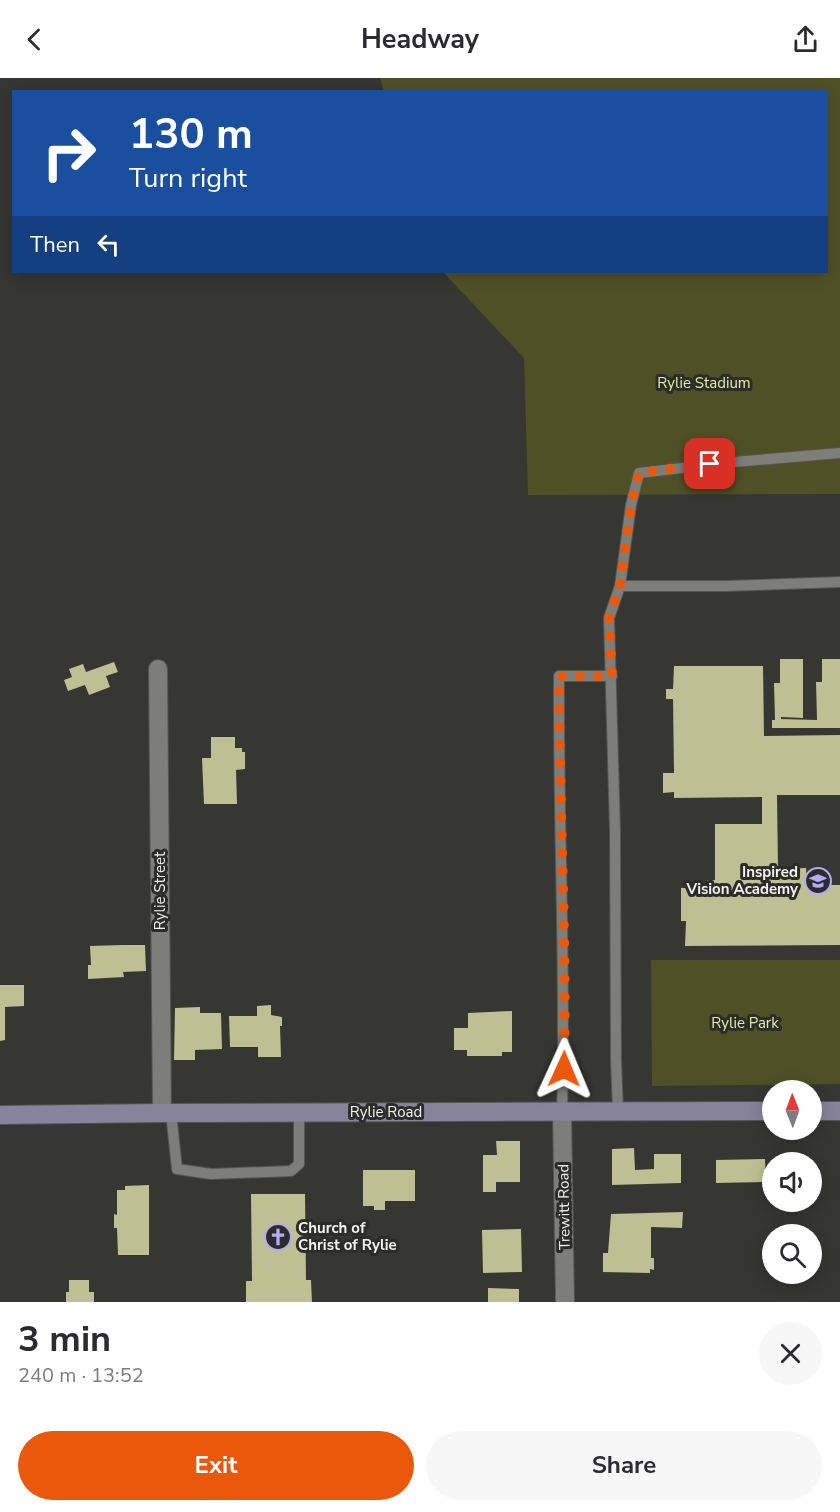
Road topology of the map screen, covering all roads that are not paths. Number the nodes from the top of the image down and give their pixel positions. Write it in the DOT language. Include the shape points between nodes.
graph roads {
  1 [pos="840,453"];
  2 [pos="840,582"];
  3 [pos="620,586"];
  4 [pos="158,669"];
  5 [pos="612,676"];
  6 [pos="618,1111"];
  7 [pos="762,1111"];
  8 [pos="822,1111"];
  9 [pos="840,1111"];
  10 [pos="562,1112"];
  11 [pos="166,1113"];
  12 [pos="299,1113"];
  13 [pos="0,1115"];
  14 [pos="565,1302"];
  1 -- 3 [label="lane" via="639,473"];
  2 -- 3 [label="lane"];
  3 -- 5 [label="lane" via="609,618"];
  4 -- 11 [label="street, Rylie Street"];
  5 -- 6 [label="lane"];
  5 -- 10 [label="lane" via="559,676 565,1026"];
  6 -- 7 [label="street, Rylie Road"];
  6 -- 10 [label="street, Rylie Road"];
  8 -- 9 [label="street"];
  10 -- 12 [label="street, Rylie Road"];
  10 -- 14 [label="street, Trewitt Road"];
  11 -- 12 [label="street, Rylie Road"];
  11 -- 12 [label="lane" via="177,1168 211,1174 291,1171 298,1164"];
  11 -- 13 [label="street, Rylie Road"];
}
